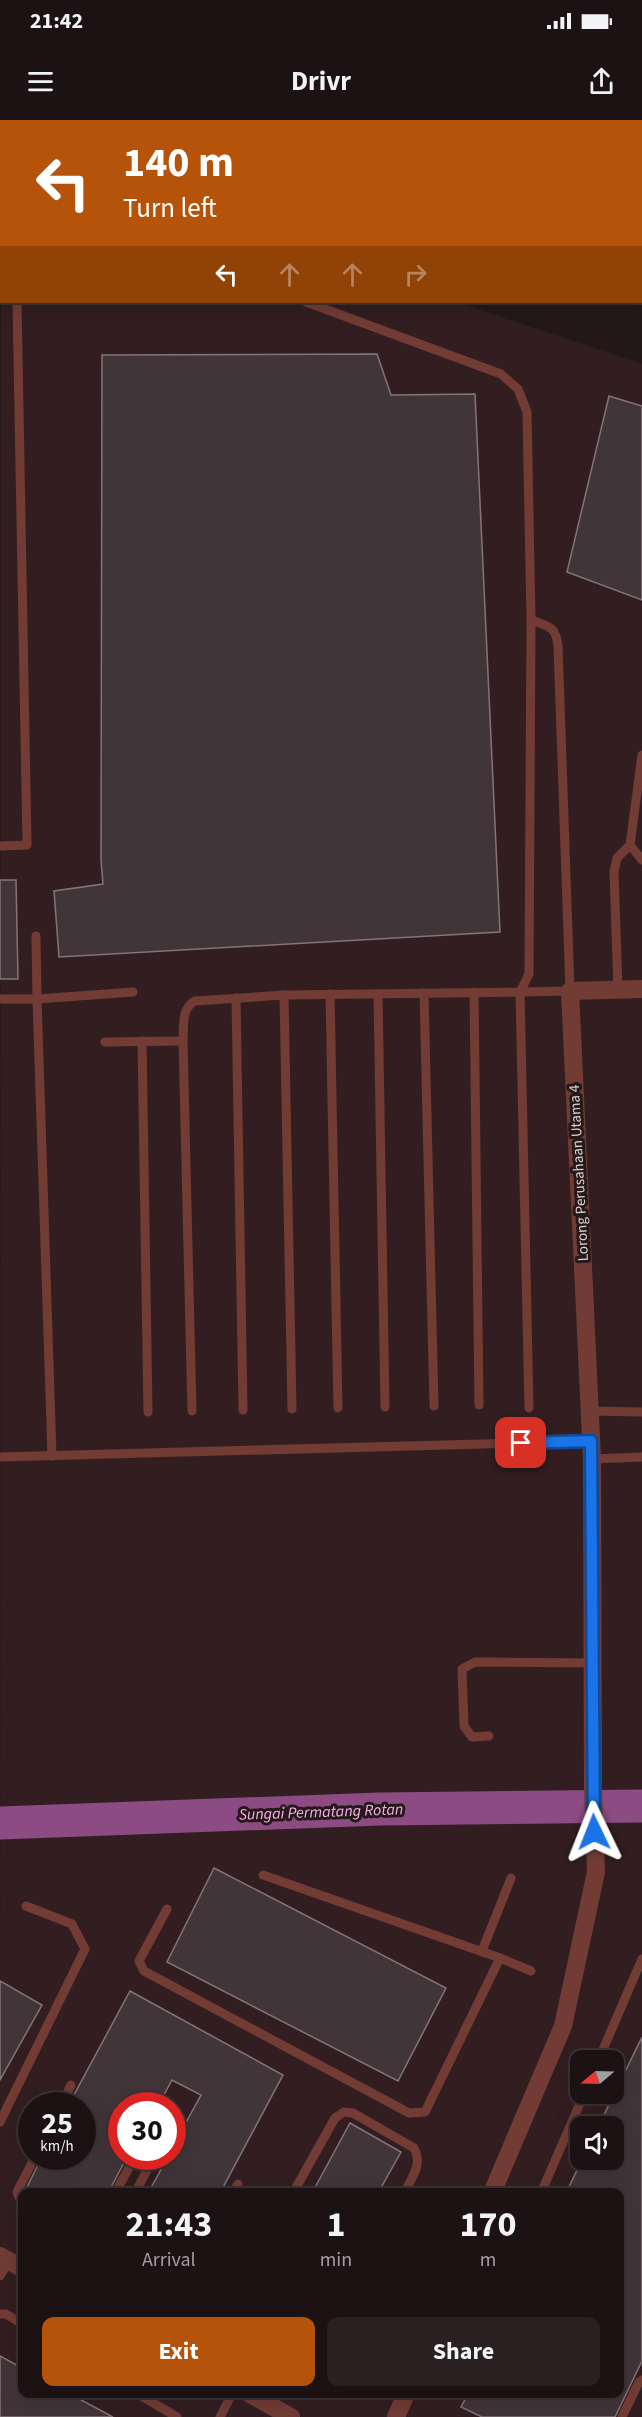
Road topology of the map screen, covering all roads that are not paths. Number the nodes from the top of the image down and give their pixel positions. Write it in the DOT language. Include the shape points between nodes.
graph roads {
  1 [pos="16,303"];
  2 [pos="309,303"];
  3 [pos="531,620"];
  4 [pos="642,755"];
  5 [pos="638,826"];
  6 [pos="630,845"];
  7 [pos="0,846"];
  8 [pos="642,860"];
  9 [pos="36,936"];
  10 [pos="642,989"];
  11 [pos="618,990"];
  12 [pos="570,991"];
  13 [pos="133,992"];
  14 [pos="474,992"];
  15 [pos="520,992"];
  16 [pos="424,993"];
  17 [pos="330,994"];
  18 [pos="378,994"];
  19 [pos="284,995"];
  20 [pos="236,998"];
  21 [pos="0,999"];
  22 [pos="37,999"];
  23 [pos="142,1041"];
  24 [pos="183,1041"];
  25 [pos="105,1042"];
  26 [pos="479,1405"];
  27 [pos="434,1406"];
  28 [pos="385,1407"];
  29 [pos="338,1408"];
  30 [pos="529,1408"];
  31 [pos="292,1409"];
  32 [pos="243,1410"];
  33 [pos="192,1411"];
  34 [pos="147,1412"];
  35 [pos="642,1412"];
  36 [pos="591,1434"];
  37 [pos="52,1456"];
  38 [pos="0,1457"];
  39 [pos="642,1457"];
  40 [pos="593,1663"];
  41 [pos="489,1736"];
  42 [pos="262,1875"];
  43 [pos="511,1878"];
  44 [pos="26,1906"];
  45 [pos="167,1909"];
  46 [pos="482,1951"];
  47 [pos="500,1958"];
  48 [pos="642,1959"];
  49 [pos="531,1971"];
  50 [pos="603,2050"];
  51 [pos="71,2085"];
  52 [pos="68,2092"];
  53 [pos="580,2104"];
  54 [pos="0,2122"];
  55 [pos="28,2170"];
  56 [pos="128,2170"];
  57 [pos="147,2170"];
  58 [pos="19,2188"];
  59 [pos="118,2188"];
  60 [pos="138,2188"];
  61 [pos="296,2188"];
  62 [pos="406,2188"];
  63 [pos="494,2188"];
  64 [pos="543,2188"];
  65 [pos="0,2314"];
  66 [pos="18,2322"];
  67 [pos="642,2380"];
  68 [pos="145,2398"];
  69 [pos="230,2398"];
  70 [pos="257,2398"];
  71 [pos="404,2398"];
  72 [pos="177,2417"];
  73 [pos="220,2417"];
  74 [pos="291,2417"];
  75 [pos="396,2417"];
  76 [pos="622,2417"];
  1 -- 7 [label="lane" via="27,845"];
  2 -- 3 [label="lane" via="501,374 518,389 527,412"];
  3 -- 12 [label="lane" via="550,627 557,635"];
  3 -- 15 [label="lane" via="530,966"];
  4 -- 5 [label="lane"];
  5 -- 6 [label="lane"];
  6 -- 8 [label="lane"];
  6 -- 11 [label="lane" via="617,858 614,872"];
  9 -- 22 [label="lane"];
  10 -- 11 [label="street"];
  11 -- 12 [label="street"];
  12 -- 15 [label="lane"];
  12 -- 36 [label="street, Lorong Perusahaan Utama 4"];
  13 -- 22 [label="lane"];
  14 -- 15 [label="lane"];
  14 -- 16 [label="lane"];
  14 -- 26 [label="lane"];
  15 -- 30 [label="lane"];
  16 -- 18 [label="lane"];
  16 -- 27 [label="lane"];
  17 -- 18 [label="lane"];
  17 -- 19 [label="lane"];
  17 -- 29 [label="lane"];
  18 -- 28 [label="lane"];
  19 -- 20 [label="lane"];
  19 -- 31 [label="lane"];
  20 -- 24 [label="lane" via="189,1004 185,1009"];
  20 -- 32 [label="lane"];
  21 -- 22 [label="lane"];
  22 -- 37 [label="lane"];
  23 -- 24 [label="lane"];
  23 -- 25 [label="lane"];
  23 -- 34 [label="lane"];
  24 -- 33 [label="lane"];
  35 -- 36 [label="lane"];
  36 -- 37 [label="lane"];
  36 -- 39 [label="lane"];
  36 -- 40 [label="street, Lorong Perusahaan Utama 4"];
  37 -- 38 [label="lane"];
  40 -- 41 [label="lane" via="475,1662 462,1669 464,1726 472,1737"];
  40 -- 63 [label="street, Lorong Perusahaan Utama 4" via="596,1872 563,2026"];
  42 -- 46 [label="lane"];
  43 -- 46 [label="lane"];
  44 -- 54 [label="lane" via="72,1923 85,1949"];
  45 -- 47 [label="lane" via="139,1961 144,1971 410,2113 425,2112"];
  46 -- 47 [label="lane"];
  47 -- 49 [label="lane"];
  48 -- 50 [label="lane"];
  51 -- 52 [label="lane"];
  53 -- 64 [label="lane"];
  55 -- 58 [label="lane"];
  56 -- 59 [label="lane"];
  57 -- 60 [label="lane"];
  61 -- 62 [label="lane" via="335,2118 344,2112 414,2148 419,2156"];
  65 -- 66 [label="lane"];
  67 -- 76 [label="lane"];
  68 -- 72 [label="lane"];
  69 -- 73 [label="lane"];
  70 -- 74 [label="street"];
  71 -- 75 [label="street"];
}
